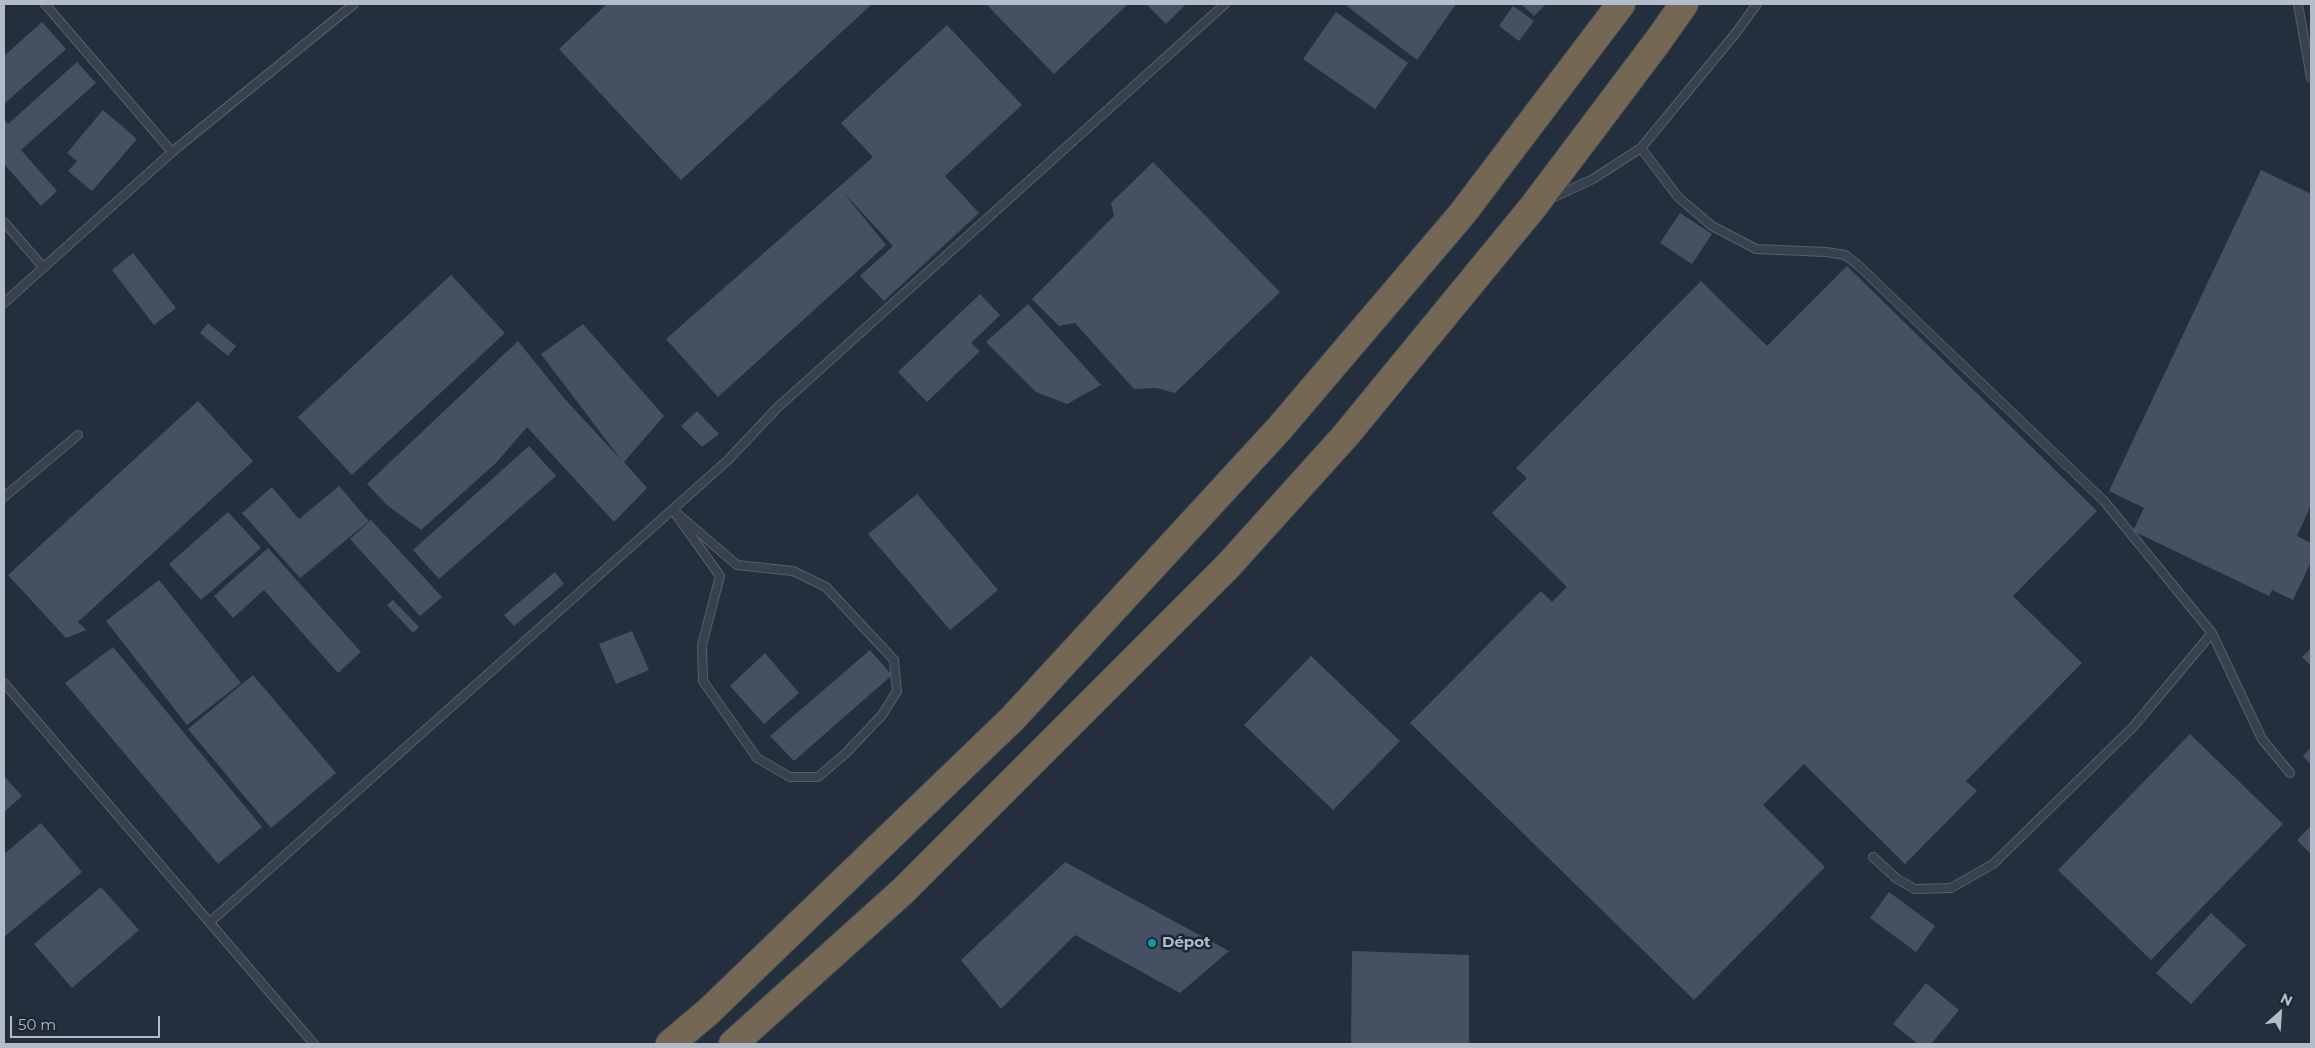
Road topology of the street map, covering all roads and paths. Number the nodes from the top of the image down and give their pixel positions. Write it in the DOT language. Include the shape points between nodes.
graph roads {
  1 [pos="45,4"];
  2 [pos="354,4"];
  3 [pos="1225,4"];
  4 [pos="1621,4"];
  5 [pos="1684,4"];
  6 [pos="1757,4"];
  7 [pos="2298,4"];
  8 [pos="2311,78"];
  9 [pos="1641,148"];
  10 [pos="172,152"];
  11 [pos="1532,207"];
  12 [pos="4,222"];
  13 [pos="43,267"];
  14 [pos="4,302"];
  15 [pos="78,435"];
  16 [pos="4,497"];
  17 [pos="673,510"];
  18 [pos="2212,633"];
  19 [pos="4,683"];
  20 [pos="2290,773"];
  21 [pos="1873,857"];
  22 [pos="210,922"];
  23 [pos="738,1043"];
  24 [pos="314,1044"];
  25 [pos="670,1044"];
  1 -- 10 [label="lane"];
  2 -- 10 [label="lane"];
  3 -- 17 [label="lane" via="777,408 728,460"];
  4 -- 25 [label="highway" via="1462,214 1260,450 1013,718 708,1012"];
  5 -- 11 [label="highway"];
  6 -- 9 [label="lane"];
  7 -- 8 [label="lane"];
  9 -- 11 [label="lane" via="1593,179"];
  9 -- 18 [label="lane" via="1678,197 1712,226 1756,249 1826,252 1845,255 1858,265 2104,502"];
  10 -- 13 [label="lane"];
  11 -- 23 [label="highway" via="1346,435 1226,567 904,890"];
  12 -- 13 [label="lane"];
  13 -- 14 [label="lane"];
  15 -- 16 [label="lane"];
  17 -- 17 [label="lane" via="737,565 793,571 826,587 894,660 897,691 882,714 846,754 818,778 790,777 756,758 703,681 702,645 720,576"];
  17 -- 22 [label="lane"];
  18 -- 20 [label="lane" via="2262,739"];
  18 -- 21 [label="lane" via="2134,727 1993,864 1951,888 1915,889 1897,879"];
  19 -- 22 [label="lane"];
  22 -- 24 [label="lane"];
}
